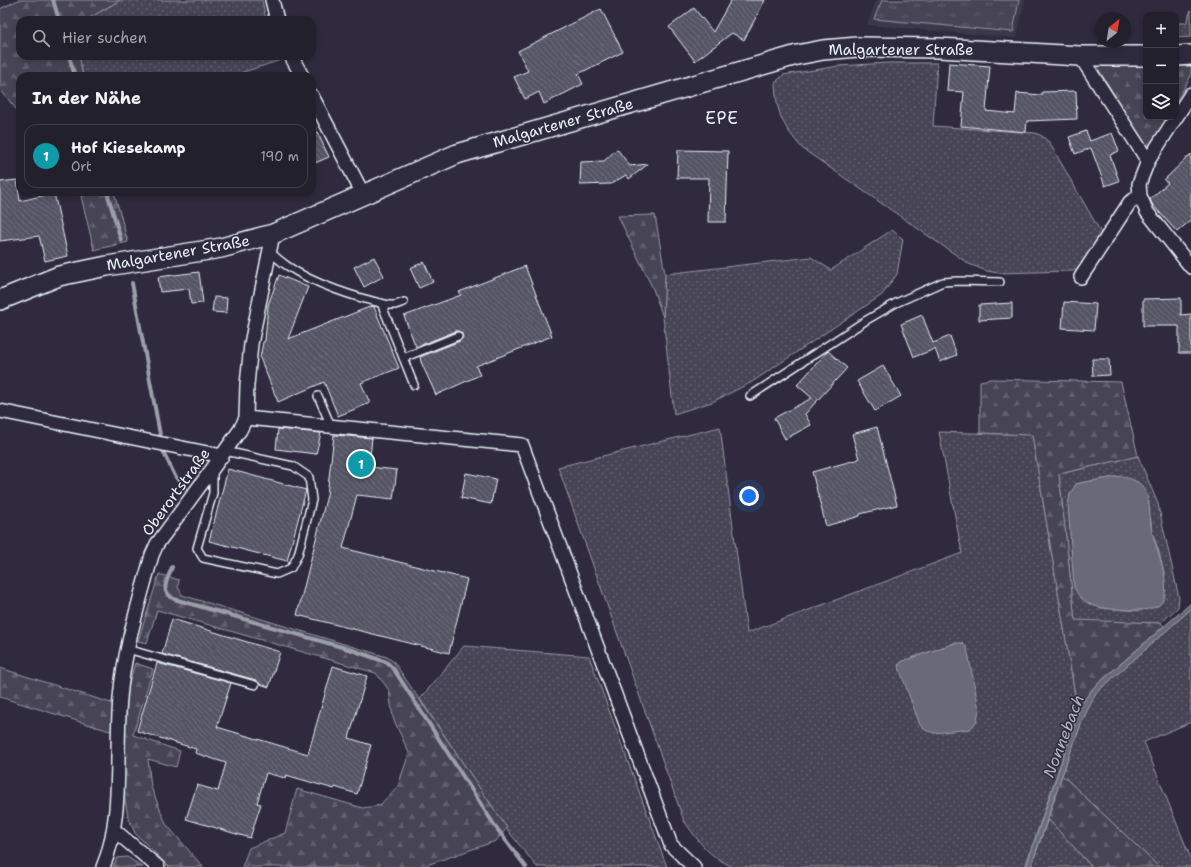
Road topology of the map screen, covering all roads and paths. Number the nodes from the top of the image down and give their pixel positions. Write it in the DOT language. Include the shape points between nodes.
graph roads {
  1 [pos="272,0"];
  2 [pos="276,16"];
  3 [pos="1080,56"];
  4 [pos="1143,56"];
  5 [pos="1179,56"];
  6 [pos="1191,56"];
  7 [pos="293,60"];
  8 [pos="300,72"];
  9 [pos="1191,94"];
  10 [pos="316,104"];
  11 [pos="1148,161"];
  12 [pos="363,194"];
  13 [pos="1140,196"];
  14 [pos="271,243"];
  15 [pos="1191,268"];
  16 [pos="1081,277"];
  17 [pos="1000,282"];
  18 [pos="0,300"];
  19 [pos="404,302"];
  20 [pos="382,303"];
  21 [pos="458,336"];
  22 [pos="403,358"];
  23 [pos="414,385"];
  24 [pos="318,396"];
  25 [pos="750,396"];
  26 [pos="0,412"];
  27 [pos="246,418"];
  28 [pos="331,426"];
  29 [pos="223,454"];
  30 [pos="213,468"];
  31 [pos="127,649"];
  32 [pos="255,685"];
  33 [pos="114,830"];
  34 [pos="103,867"];
  35 [pos="158,867"];
  36 [pos="694,867"];
  1 -- 2 [label="street"];
  3 -- 4 [label="street, Malgartener Straße"];
  3 -- 11 [label="street"];
  3 -- 12 [label="street, Malgartener Straße" via="939,48 858,47 797,55 457,154"];
  5 -- 6 [label="street"];
  7 -- 8 [label="street"];
  9 -- 11 [label="street"];
  10 -- 12 [label="street"];
  11 -- 13 [label="street" via="1139,184"];
  12 -- 14 [label="street, Malgartener Straße"];
  13 -- 15 [label="street" via="1147,212"];
  13 -- 16 [label="street" via="1130,202"];
  14 -- 18 [label="street, Malgartener Straße" via="222,248 59,276"];
  14 -- 20 [label="lane" via="286,265 310,279"];
  14 -- 27 [label="street" via="252,344"];
  17 -- 25 [label="lane" via="943,282 896,303"];
  19 -- 20 [label="lane" via="395,305"];
  20 -- 22 [label="lane"];
  21 -- 22 [label="lane"];
  22 -- 23 [label="lane"];
  24 -- 28 [label="lane"];
  26 -- 29 [label="street" via="168,446"];
  27 -- 28 [label="street"];
  27 -- 29 [label="street, Oberortstraße"];
  28 -- 36 [label="street" via="522,445 672,845"];
  29 -- 30 [label="street, Oberortstraße"];
  29 -- 30 [label="lane" via="293,466 309,477 312,500 298,555 292,568 277,574 203,558 197,548 213,492"];
  30 -- 31 [label="street, Oberortstraße" via="156,544"];
  31 -- 32 [label="lane"];
  31 -- 33 [label="street, Oberortstraße" via="120,698"];
  33 -- 34 [label="street, Oberortstraße"];
  33 -- 35 [label="street"];
}
